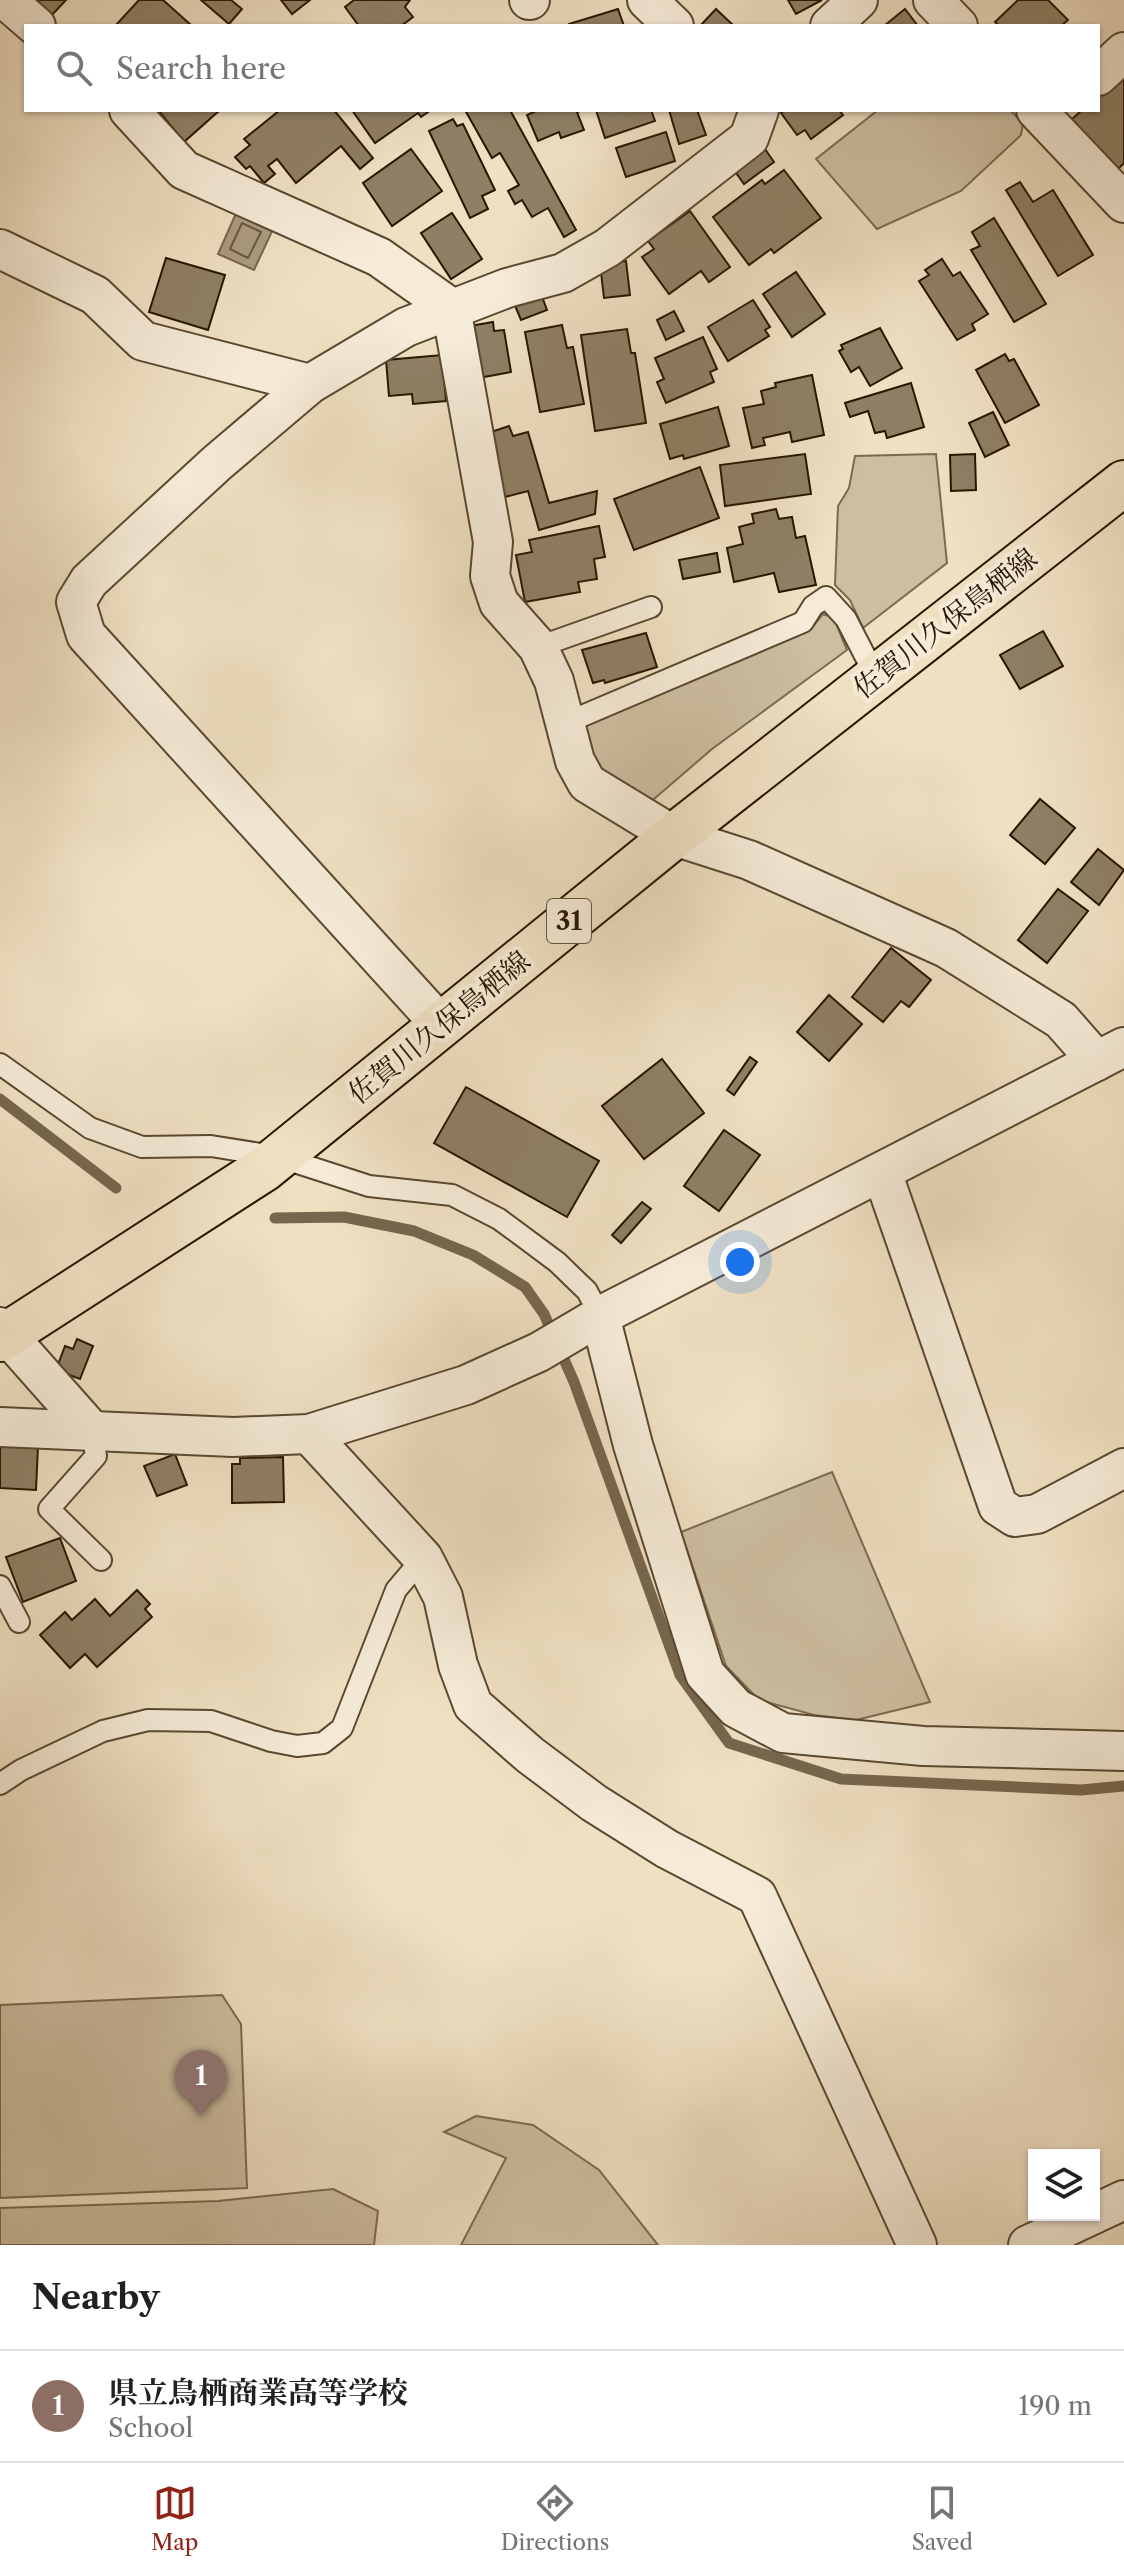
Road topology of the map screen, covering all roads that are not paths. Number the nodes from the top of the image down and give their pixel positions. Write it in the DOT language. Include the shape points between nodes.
graph roads {
  1 [pos="6,0"];
  2 [pos="647,0"];
  3 [pos="858,0"];
  4 [pos="933,0"];
  5 [pos="34,24"];
  6 [pos="672,24"];
  7 [pos="832,24"];
  8 [pos="956,24"];
  9 [pos="1124,52"];
  10 [pos="1100,74"];
  11 [pos="131,112"];
  12 [pos="758,112"];
  13 [pos="1049,114"];
  14 [pos="1124,203"];
  15 [pos="0,249"];
  16 [pos="451,308"];
  17 [pos="310,384"];
  18 [pos="1124,483"];
  19 [pos="651,607"];
  20 [pos="538,647"];
  21 [pos="876,677"];
  22 [pos="568,722"];
  23 [pos="674,836"];
  24 [pos="441,1025"];
  25 [pos="1110,1054"];
  26 [pos="0,1064"];
  27 [pos="279,1157"];
  28 [pos="882,1172"];
  29 [pos="593,1320"];
  30 [pos="3,1334"];
  31 [pos="0,1427"];
  32 [pos="92,1431"];
  33 [pos="309,1434"];
  34 [pos="1124,1468"];
  35 [pos="423,1558"];
  36 [pos="101,1560"];
  37 [pos="0,1586"];
  38 [pos="19,1622"];
  39 [pos="1124,1751"];
  40 [pos="0,1784"];
  41 [pos="1124,2200"];
  42 [pos="1100,2212"];
  43 [pos="1080,2221"];
  44 [pos="917,2245"];
  45 [pos="1028,2245"];
  1 -- 5 [label="street"];
  2 -- 6 [label="street"];
  3 -- 7 [label="street"];
  4 -- 8 [label="street"];
  9 -- 10 [label="street"];
  11 -- 16 [label="street" via="184,170 379,257"];
  12 -- 16 [label="street" via="749,138 607,248 563,273"];
  13 -- 14 [label="street"];
  15 -- 17 [label="street" via="95,295 143,341"];
  16 -- 17 [label="street" via="406,327"];
  16 -- 20 [label="street" via="493,542 490,576 499,603"];
  17 -- 24 [label="street" via="89,581 76,602 86,635"];
  18 -- 21 [label="main road, 佐賀川久保鳥栖線 / 31"];
  19 -- 20 [label="lane"];
  20 -- 22 [label="street"];
  21 -- 22 [label="lane" via="846,619 826,597 803,622"];
  21 -- 23 [label="main road, 佐賀川久保鳥栖線 / 31"];
  22 -- 23 [label="street" via="575,761 587,783"];
  23 -- 24 [label="main road, 佐賀川久保鳥栖線 / 31"];
  23 -- 25 [label="street" via="749,860 946,948"];
  24 -- 27 [label="main road, 佐賀川久保鳥栖線 / 31"];
  25 -- 28 [label="street"];
  26 -- 27 [label="lane" via="90,1128 142,1147 211,1146"];
  27 -- 29 [label="lane" via="369,1186 452,1195 499,1219 587,1291"];
  27 -- 30 [label="main road, 佐賀川久保鳥栖線 / 31"];
  28 -- 29 [label="street"];
  28 -- 34 [label="street" via="998,1506 1015,1517 1037,1514"];
  29 -- 33 [label="street" via="466,1385"];
  29 -- 39 [label="street" via="705,1674 736,1708 783,1733 923,1746"];
  30 -- 32 [label="street"];
  31 -- 32 [label="street"];
  32 -- 33 [label="street" via="233,1437"];
  32 -- 36 [label="lane" via="96,1456 49,1509"];
  33 -- 35 [label="street"];
  35 -- 40 [label="lane" via="396,1590 342,1728 323,1743 271,1741 211,1721 148,1720 103,1731"];
  35 -- 44 [label="street" via="443,1597 473,1705 594,1803 757,1896"];
  37 -- 38 [label="lane"];
  41 -- 42 [label="street"];
  43 -- 45 [label="street"];
}
